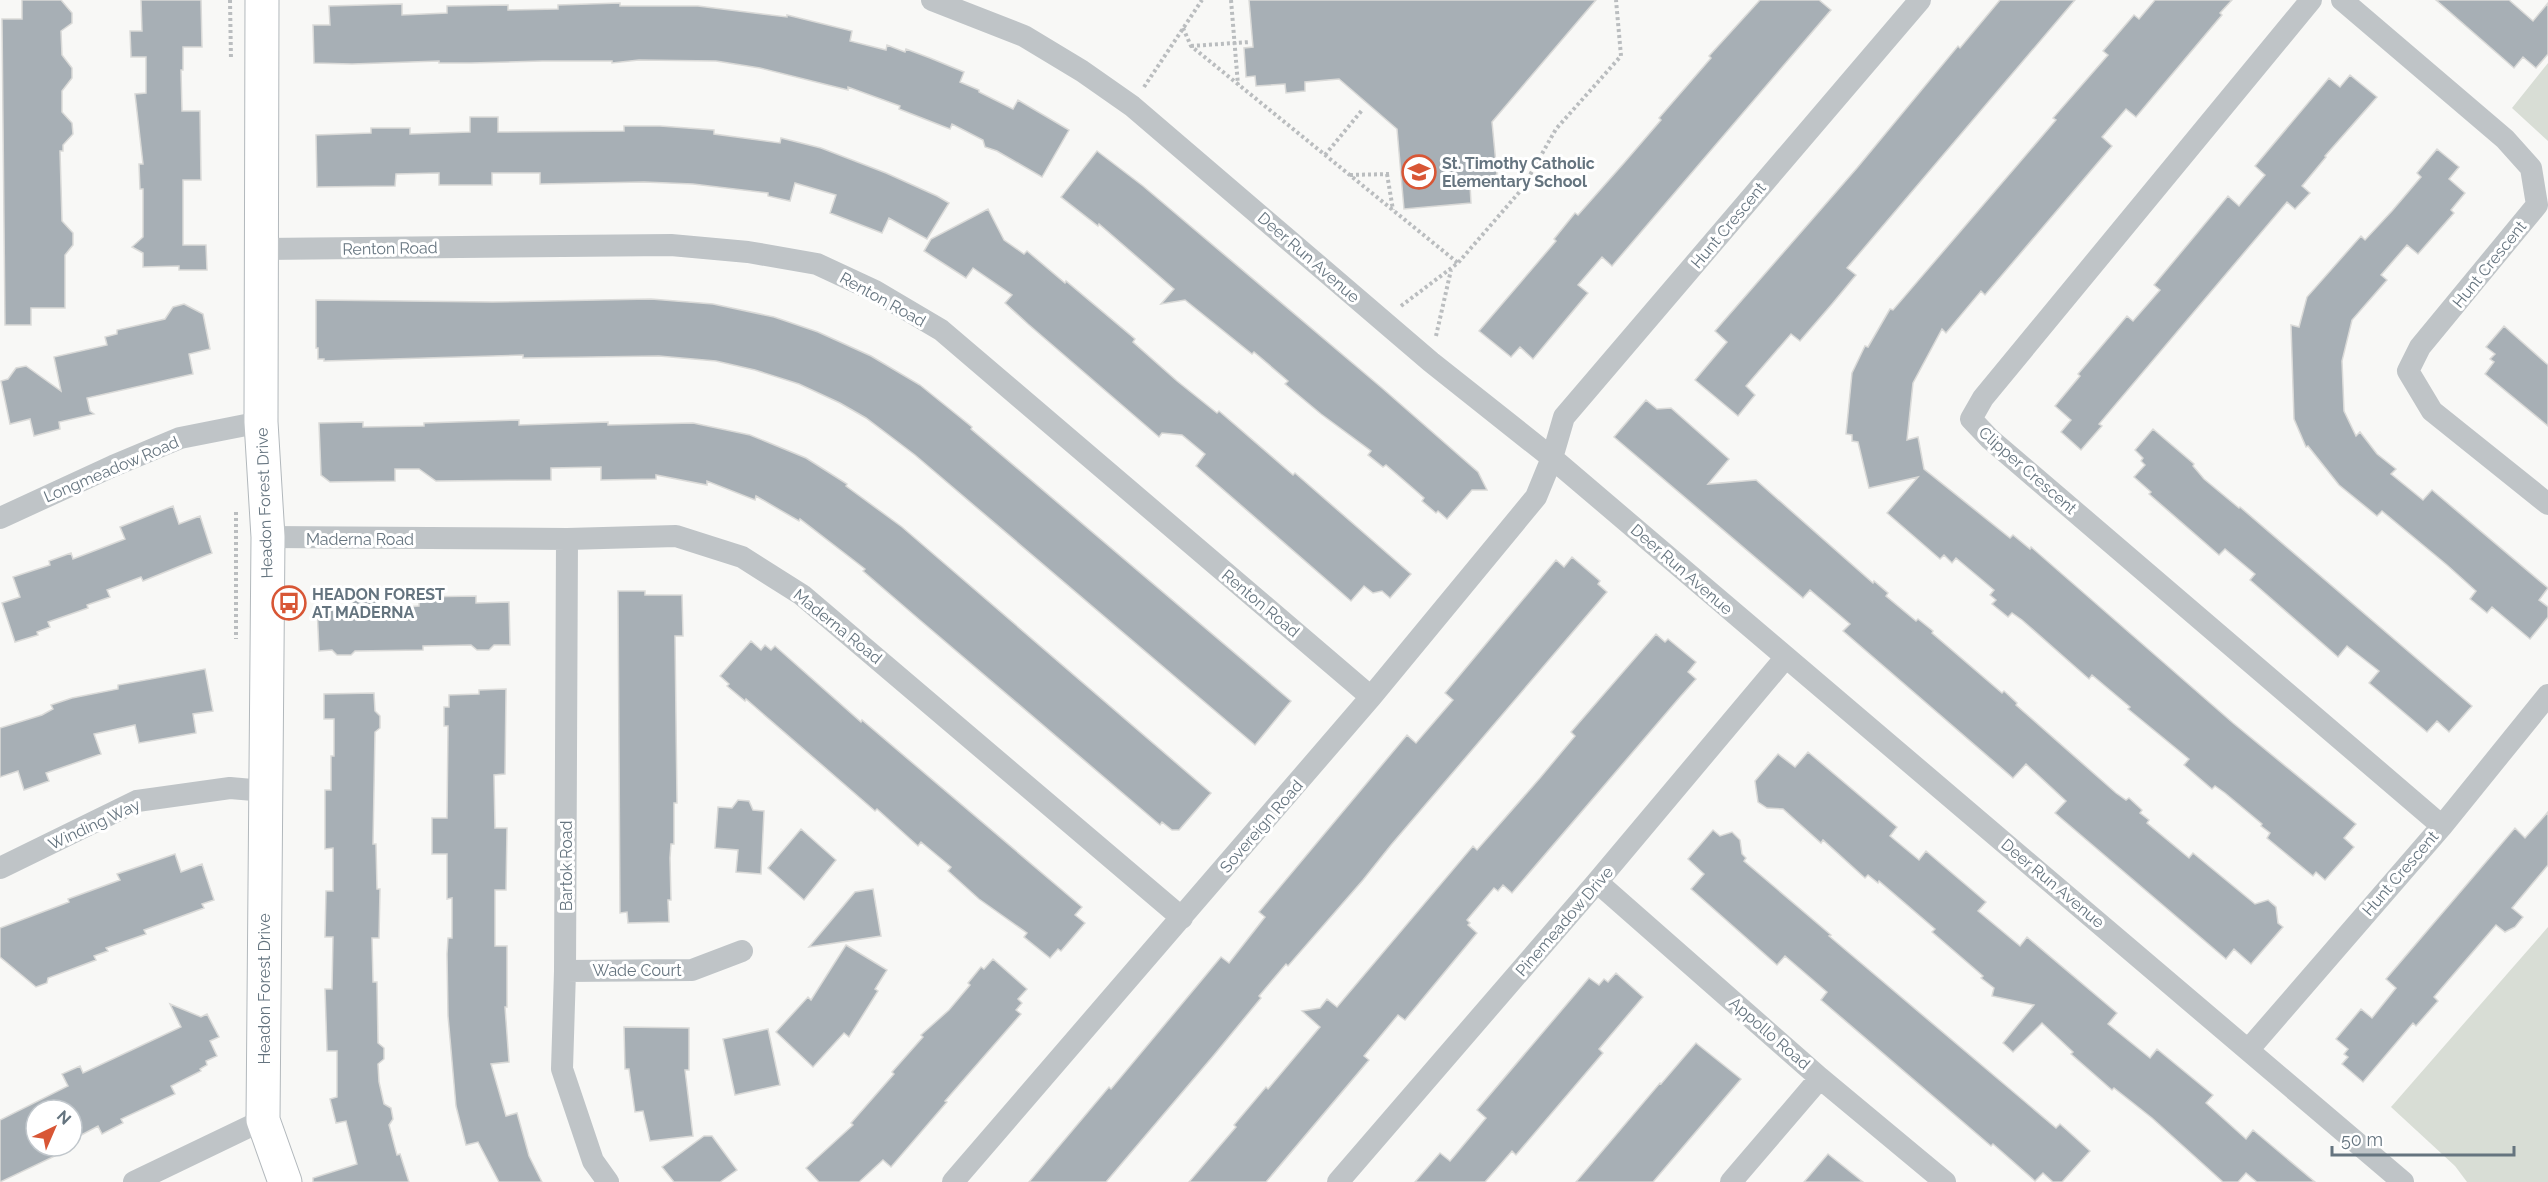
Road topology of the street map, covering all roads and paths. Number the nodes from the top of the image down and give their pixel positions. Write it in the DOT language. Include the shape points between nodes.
graph roads {
  1 [pos="230,0"];
  2 [pos="262,0"];
  3 [pos="932,0"];
  4 [pos="1202,0"];
  5 [pos="1231,0"];
  6 [pos="1616,0"];
  7 [pos="1920,0"];
  8 [pos="2311,0"];
  9 [pos="2342,0"];
  10 [pos="1183,28"];
  11 [pos="1250,42"];
  12 [pos="1235,43"];
  13 [pos="1191,46"];
  14 [pos="231,71"];
  15 [pos="1238,85"];
  16 [pos="1132,106"];
  17 [pos="1363,109"];
  18 [pos="1325,155"];
  19 [pos="1349,175"];
  20 [pos="1393,211"];
  21 [pos="263,249"];
  22 [pos="1458,263"];
  23 [pos="1452,270"];
  24 [pos="1382,320"];
  25 [pos="1431,362"];
  26 [pos="261,422"];
  27 [pos="1552,458"];
  28 [pos="2548,504"];
  29 [pos="236,511"];
  30 [pos="0,519"];
  31 [pos="268,537"];
  32 [pos="567,539"];
  33 [pos="236,641"];
  34 [pos="1786,657"];
  35 [pos="2548,695"];
  36 [pos="1371,697"];
  37 [pos="264,790"];
  38 [pos="2442,826"];
  39 [pos="0,868"];
  40 [pos="1597,882"];
  41 [pos="1182,918"];
  42 [pos="742,951"];
  43 [pos="565,971"];
  44 [pos="2249,1049"];
  45 [pos="1820,1077"];
  46 [pos="263,1120"];
  47 [pos="134,1182"];
  48 [pos="285,1182"];
  49 [pos="608,1182"];
  50 [pos="953,1182"];
  51 [pos="1338,1182"];
  52 [pos="1731,1182"];
  53 [pos="1945,1182"];
  54 [pos="2403,1182"];
  1 -- 14 [label="path"];
  2 -- 21 [label="street, Headon Forest Drive"];
  3 -- 16 [label="street, Deer Run Avenue" via="1024,36"];
  4 -- 10 [label="path"];
  5 -- 12 [label="path"];
  6 -- 22 [label="path" via="1621,56 1556,129 1522,189"];
  7 -- 27 [label="street, Hunt Crescent" via="1564,417"];
  8 -- 38 [label="street, Clipper Crescent" via="1983,398 1971,419"];
  9 -- 28 [label="street, Hunt Crescent" via="2505,139 2531,168 2537,205 2420,347 2408,371 2432,411"];
  10 -- 13 [label="path"];
  10 -- 16 [label="path"];
  11 -- 12 [label="path"];
  12 -- 13 [label="path"];
  12 -- 15 [label="path"];
  13 -- 15 [label="path"];
  15 -- 18 [label="path"];
  16 -- 24 [label="street, Deer Run Avenue"];
  17 -- 18 [label="path"];
  18 -- 19 [label="path"];
  19 -- 20 [label="path"];
  19 -- 20 [label="path" via="1388,174"];
  20 -- 22 [label="path"];
  21 -- 26 [label="street, Headon Forest Drive"];
  21 -- 36 [label="street, Renton Road" via="671,245 818,264 875,291 941,330"];
  22 -- 23 [label="path"];
  23 -- 24 [label="path"];
  23 -- 25 [label="path"];
  24 -- 25 [label="street, Deer Run Avenue"];
  25 -- 27 [label="street, Deer Run Avenue"];
  26 -- 30 [label="street, Longmeadow Road" via="180,438"];
  26 -- 31 [label="street, Headon Forest Drive"];
  27 -- 34 [label="street, Deer Run Avenue"];
  27 -- 36 [label="street, Sovereign Road" via="1536,497"];
  29 -- 33 [label="path"];
  31 -- 32 [label="street, Maderna Road"];
  31 -- 37 [label="street, Headon Forest Drive"];
  32 -- 41 [label="street, Maderna Road" via="676,536 742,557 812,602"];
  32 -- 43 [label="street, Bartok Road"];
  34 -- 40 [label="street, Pinemeadow Drive"];
  34 -- 44 [label="street, Deer Run Avenue"];
  35 -- 38 [label="street, Hunt Crescent"];
  36 -- 41 [label="street, Sovereign Road"];
  37 -- 39 [label="street, Winding Way" via="230,788 137,801"];
  37 -- 46 [label="street, Headon Forest Drive"];
  38 -- 44 [label="street, Hunt Crescent"];
  40 -- 45 [label="street, Appollo Road"];
  40 -- 51 [label="street, Pinemeadow Drive"];
  41 -- 50 [label="street, Sovereign Road"];
  42 -- 43 [label="street, Wade Court" via="692,970"];
  43 -- 49 [label="street, Bartok Road" via="562,1069 593,1161"];
  44 -- 54 [label="street, Deer Run Avenue"];
  45 -- 52 [label="street"];
  45 -- 53 [label="street, Appollo Road"];
  46 -- 47 [label="street"];
  46 -- 48 [label="street, Headon Forest Drive"];
}
